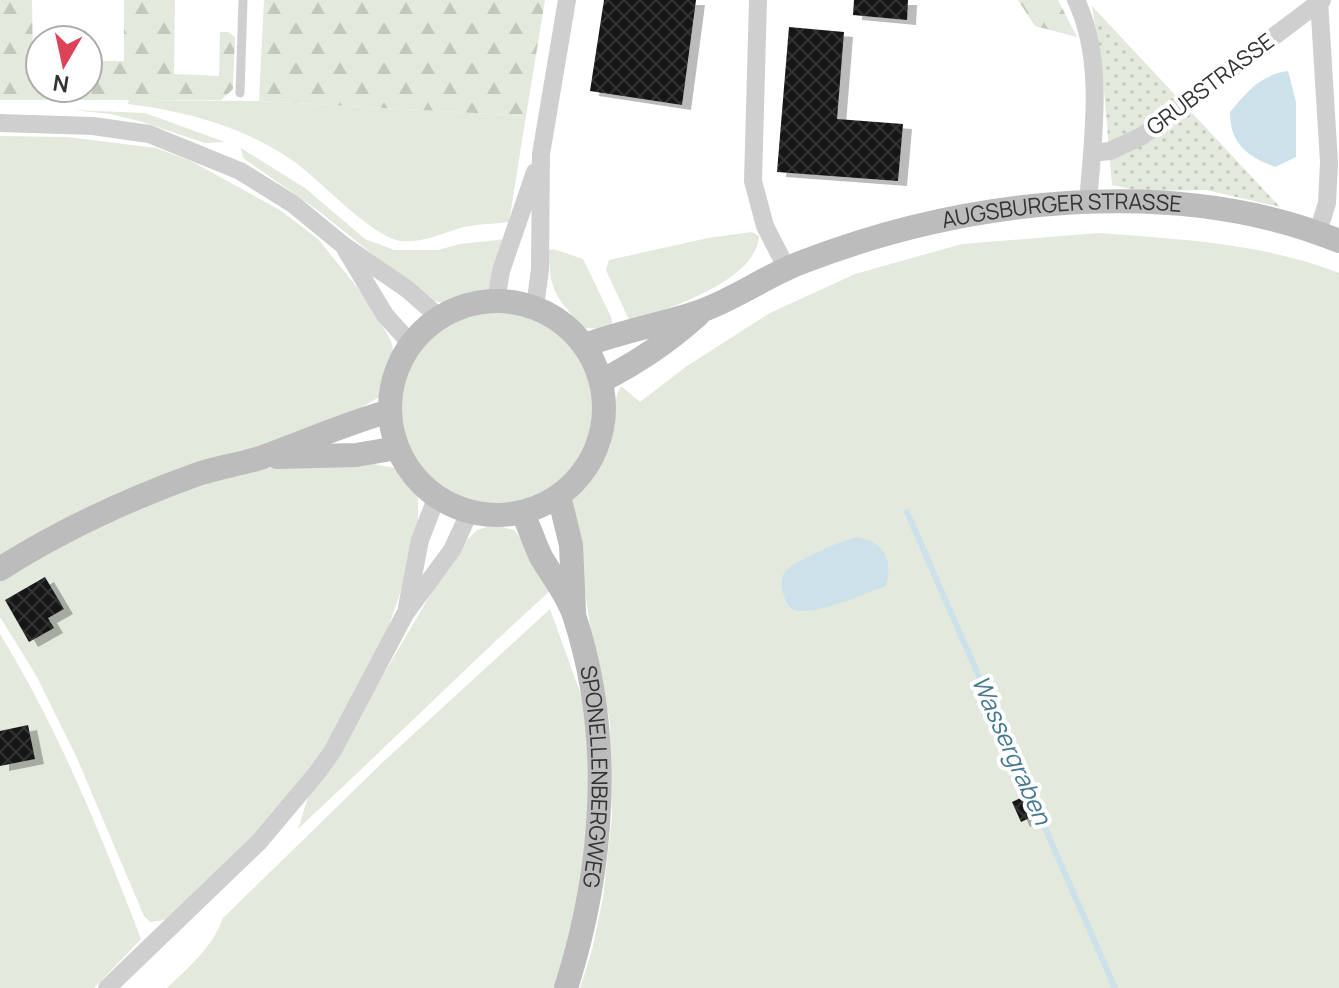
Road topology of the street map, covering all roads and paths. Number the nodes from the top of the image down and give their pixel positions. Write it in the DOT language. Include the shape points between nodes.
graph roads {
  1 [pos="243,0"];
  2 [pos="567,0"];
  3 [pos="758,0"];
  4 [pos="1076,0"];
  5 [pos="1320,1"];
  6 [pos="240,93"];
  7 [pos="0,123"];
  8 [pos="1092,153"];
  9 [pos="541,154"];
  10 [pos="1088,202"];
  11 [pos="1328,237"];
  12 [pos="343,245"];
  13 [pos="787,269"];
  14 [pos="496,301"];
  15 [pos="535,307"];
  16 [pos="703,310"];
  17 [pos="439,317"];
  18 [pos="411,344"];
  19 [pos="585,345"];
  20 [pos="601,381"];
  21 [pos="390,411"];
  22 [pos="397,448"];
  23 [pos="262,457"];
  24 [pos="437,496"];
  25 [pos="559,496"];
  26 [pos="470,511"];
  27 [pos="522,512"];
  28 [pos="0,569"];
  29 [pos="573,613"];
  30 [pos="405,614"];
  31 [pos="107,988"];
  32 [pos="566,988"];
  1 -- 6 [label="lane"];
  2 -- 9 [label="street"];
  3 -- 13 [label="street" via="753,181 765,226"];
  4 -- 8 [label="street" via="1091,54"];
  5 -- 8 [label="street, GRUBSTRASSE" via="1142,136"];
  5 -- 11 [label="street"];
  7 -- 12 [label="street" via="93,126 149,134 187,147 293,204"];
  8 -- 10 [label="street"];
  9 -- 14 [label="street" via="501,271"];
  9 -- 15 [label="street"];
  10 -- 11 [label="street, AUGSBURGER STRASSE" via="1210,208"];
  10 -- 13 [label="street, AUGSBURGER STRASSE" via="1016,206 907,228"];
  12 -- 17 [label="street"];
  12 -- 18 [label="street" via="385,315"];
  13 -- 16 [label="street, AUGSBURGER STRASSE"];
  14 -- 15 [label="street"];
  14 -- 17 [label="street" via="474,303"];
  15 -- 19 [label="street"];
  16 -- 19 [label="street, AUGSBURGER STRASSE"];
  16 -- 20 [label="street, AUGSBURGER STRASSE" via="672,338"];
  17 -- 18 [label="street"];
  18 -- 21 [label="street" via="392,384"];
  19 -- 20 [label="street"];
  20 -- 25 [label="street" via="600,438 592,457"];
  21 -- 22 [label="street"];
  21 -- 23 [label="street" via="344,423"];
  22 -- 23 [label="street" via="356,455"];
  22 -- 24 [label="street" via="418,481"];
  23 -- 28 [label="street" via="134,498"];
  24 -- 26 [label="street"];
  24 -- 30 [label="street" via="420,540"];
  25 -- 27 [label="street"];
  25 -- 29 [label="street, SPONELLENBERGWEG" via="571,545"];
  26 -- 27 [label="street"];
  26 -- 30 [label="street" via="452,550"];
  27 -- 29 [label="street, SPONELLENBERGWEG"];
  29 -- 32 [label="street, SPONELLENBERGWEG" via="591,685 600,798 592,888"];
  30 -- 31 [label="street" via="332,752 295,802"];
}
